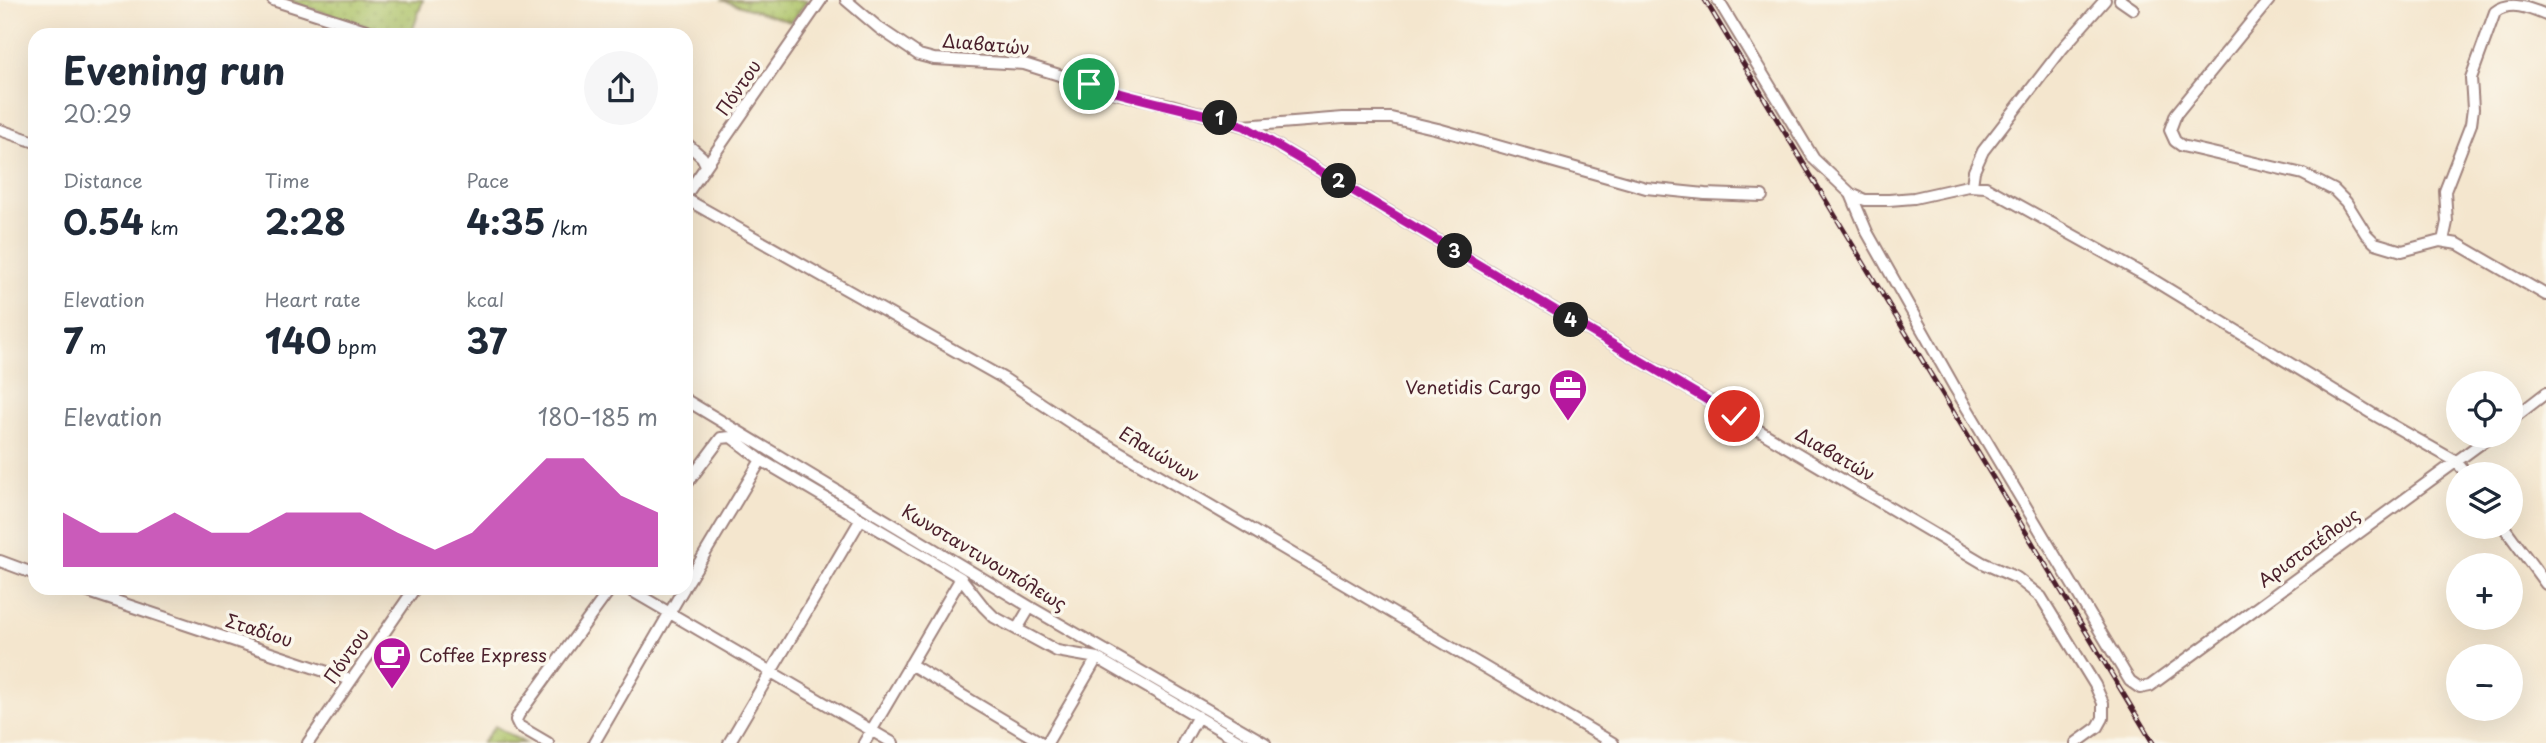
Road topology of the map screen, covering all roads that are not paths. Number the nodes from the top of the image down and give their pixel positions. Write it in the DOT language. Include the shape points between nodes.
graph roads {
  1 [pos="273,0"];
  2 [pos="821,0"];
  3 [pos="846,0"];
  4 [pos="1718,0"];
  5 [pos="2105,0"];
  6 [pos="2120,0"];
  7 [pos="2269,0"];
  8 [pos="2133,9"];
  9 [pos="2546,15"];
  10 [pos="359,28"];
  11 [pos="1244,126"];
  12 [pos="0,130"];
  13 [pos="28,140"];
  14 [pos="693,149"];
  15 [pos="706,165"];
  16 [pos="693,186"];
  17 [pos="1972,186"];
  18 [pos="1851,194"];
  19 [pos="1762,196"];
  20 [pos="693,201"];
  21 [pos="2442,241"];
  22 [pos="2546,295"];
  23 [pos="2546,393"];
  24 [pos="693,404"];
  25 [pos="2523,411"];
  26 [pos="2475,448"];
  27 [pos="761,460"];
  28 [pos="2457,462"];
  29 [pos="2446,470"];
  30 [pos="693,476"];
  31 [pos="861,519"];
  32 [pos="2513,539"];
  33 [pos="0,561"];
  34 [pos="28,571"];
  35 [pos="693,573"];
  36 [pos="961,578"];
  37 [pos="2546,584"];
  38 [pos="98,595"];
  39 [pos="410,595"];
  40 [pos="606,595"];
  41 [pos="638,595"];
  42 [pos="680,595"];
  43 [pos="1030,607"];
  44 [pos="669,614"];
  45 [pos="1017,629"];
  46 [pos="1097,658"];
  47 [pos="910,664"];
  48 [pos="771,672"];
  49 [pos="351,680"];
  50 [pos="1198,716"];
  51 [pos="872,731"];
  52 [pos="308,743"];
  53 [pos="548,743"];
  54 [pos="594,743"];
  55 [pos="729,743"];
  56 [pos="864,743"];
  57 [pos="893,743"];
  58 [pos="1045,743"];
  59 [pos="1183,743"];
  60 [pos="1243,743"];
  61 [pos="1265,743"];
  62 [pos="1613,743"];
  63 [pos="2076,743"];
  1 -- 10 [label="street"];
  2 -- 15 [label="street, Πόντου"];
  3 -- 11 [label="street, Διαβατών" via="919,55 1024,64"];
  4 -- 18 [label="street" via="1814,159"];
  5 -- 17 [label="street" via="1983,151"];
  6 -- 8 [label="street"];
  7 -- 21 [label="street" via="2176,114 2170,130 2175,141 2317,181 2334,190 2366,234 2383,247 2402,251"];
  9 -- 21 [label="street" via="2513,1 2495,12 2471,78 2471,124 2445,191 2447,222"];
  11 -- 19 [label="street" via="1391,118 1646,188"];
  11 -- 63 [label="street, Διαβατών" via="2017,578 2041,597 2103,703 2098,727"];
  12 -- 13 [label="street"];
  14 -- 15 [label="street"];
  15 -- 16 [label="street, Πόντου"];
  17 -- 18 [label="street" via="1889,200 1866,200"];
  17 -- 28 [label="street" via="1986,187 2150,278"];
  18 -- 29 [label="street, Αριστοτέλους" via="1867,232 1948,376 2066,577 2130,681 2140,688"];
  20 -- 62 [label="street, Ελαιώνων" via="1003,378 1074,425"];
  21 -- 22 [label="street" via="2469,249"];
  23 -- 25 [label="street"];
  24 -- 43 [label="street, Κωνσταντινουπόλεως"];
  26 -- 28 [label="street, Αριστοτέλους"];
  27 -- 30 [label="street" via="732,437 721,438"];
  27 -- 31 [label="street"];
  27 -- 35 [label="street"];
  31 -- 36 [label="street"];
  31 -- 48 [label="street"];
  32 -- 37 [label="street"];
  33 -- 34 [label="street"];
  36 -- 45 [label="street" via="994,617"];
  36 -- 47 [label="street"];
  38 -- 49 [label="street, Σταδίου"];
  39 -- 49 [label="street, Πόντου"];
  40 -- 53 [label="street" via="516,720"];
  41 -- 44 [label="street"];
  42 -- 44 [label="street"];
  43 -- 45 [label="street"];
  43 -- 61 [label="street, Κωνσταντινουπόλεως"];
  44 -- 48 [label="street"];
  44 -- 54 [label="street"];
  45 -- 46 [label="street" via="1057,651"];
  46 -- 50 [label="street"];
  46 -- 58 [label="street"];
  47 -- 51 [label="street"];
  47 -- 58 [label="street"];
  48 -- 51 [label="street"];
  48 -- 55 [label="street"];
  49 -- 52 [label="street, Πόντου"];
  50 -- 59 [label="street"];
  50 -- 60 [label="street"];
  51 -- 56 [label="street"];
  51 -- 57 [label="street"];
}
